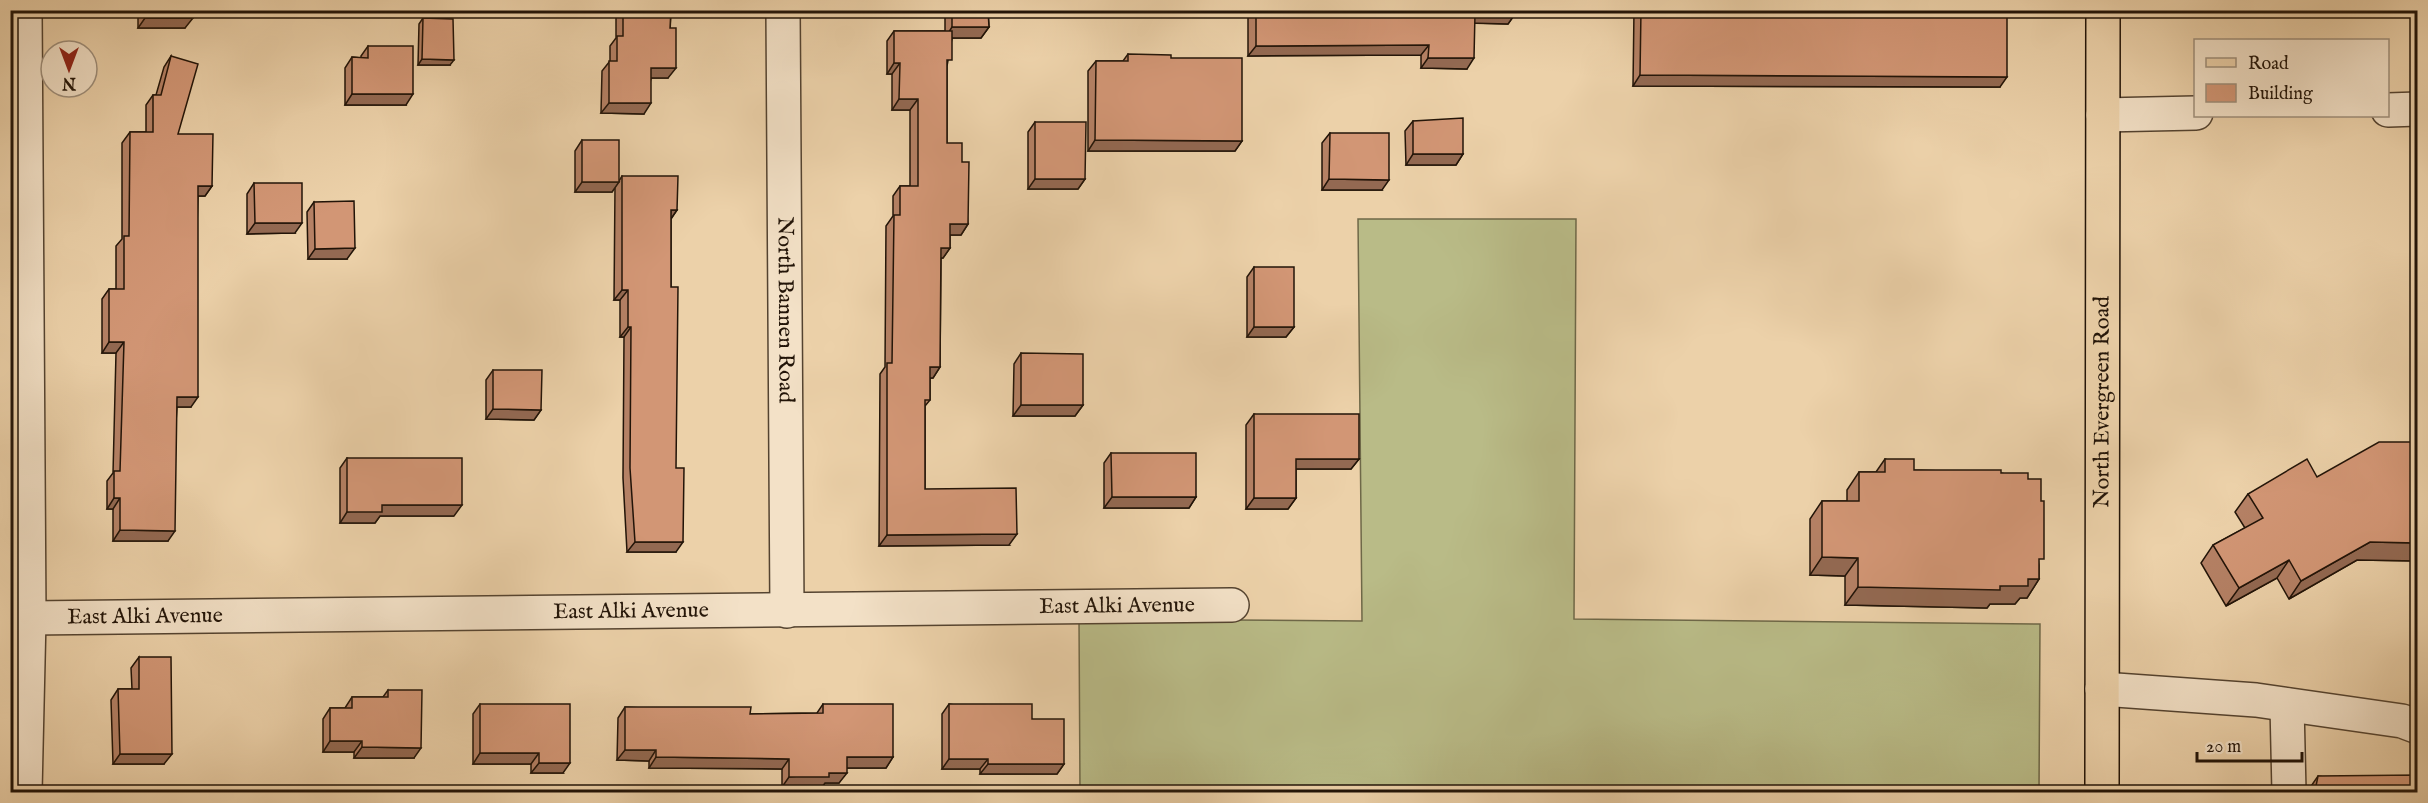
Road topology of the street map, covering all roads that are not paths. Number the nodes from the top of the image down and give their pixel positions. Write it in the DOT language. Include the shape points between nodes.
graph roads {
  1 [pos="25,10"];
  2 [pos="783,10"];
  3 [pos="2103,10"];
  4 [pos="2389,110"];
  5 [pos="2418,110"];
  6 [pos="2194,113"];
  7 [pos="2103,115"];
  8 [pos="1232,605"];
  9 [pos="787,611"];
  10 [pos="29,618"];
  11 [pos="2102,689"];
  12 [pos="2287,705"];
  13 [pos="2418,726"];
  14 [pos="25,792"];
  15 [pos="2102,792"];
  16 [pos="2289,792"];
  1 -- 10 [label="street"];
  2 -- 9 [label="street, North Bannen Road"];
  3 -- 7 [label="main road, North Evergreen Road"];
  4 -- 5 [label="street"];
  6 -- 7 [label="street"];
  7 -- 11 [label="main road, North Evergreen Road"];
  8 -- 9 [label="street, East Alki Avenue"];
  9 -- 10 [label="street, East Alki Avenue"];
  10 -- 14 [label="street"];
  11 -- 12 [label="street"];
  11 -- 15 [label="main road, North Evergreen Road"];
  12 -- 13 [label="street"];
  12 -- 16 [label="street"];
}
